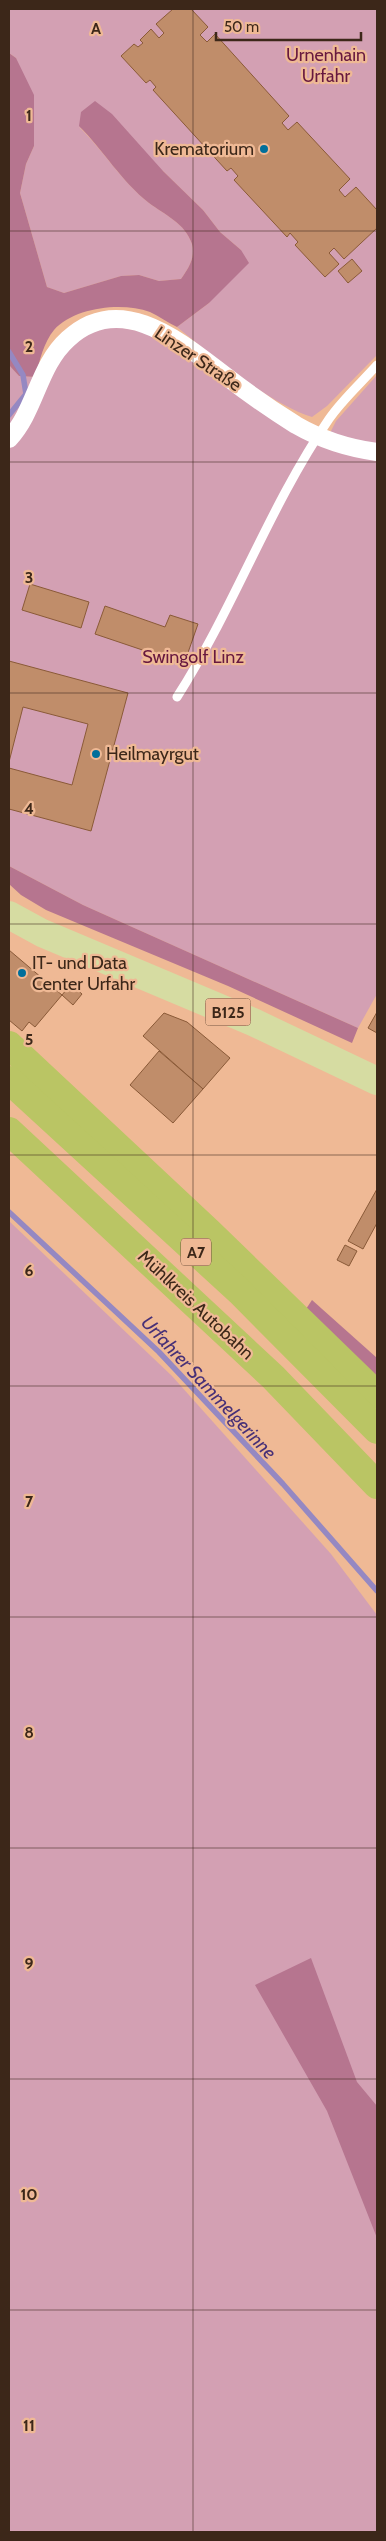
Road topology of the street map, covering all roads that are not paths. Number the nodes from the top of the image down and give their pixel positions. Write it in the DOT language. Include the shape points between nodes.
graph roads {
  1 [pos="377,365"];
  2 [pos="318,437"];
  3 [pos="9,439"];
  4 [pos="377,452"];
  5 [pos="177,698"];
  6 [pos="9,915"];
  7 [pos="9,1045"];
  8 [pos="9,1080"];
  9 [pos="377,1081"];
  10 [pos="9,1131"];
  11 [pos="9,1138"];
  12 [pos="33,1153"];
  13 [pos="377,1396"];
  14 [pos="377,1430"];
  15 [pos="377,1486"];
  1 -- 2 [label="lane" via="339,406"];
  2 -- 3 [label="street, Linzer Straße" via="247,392 181,342 147,324 126,319 95,322 67,339 43,376 26,417"];
  2 -- 4 [label="street, Linzer Straße"];
  2 -- 5 [label="lane" via="290,484 203,656"];
  6 -- 9 [label="main road, B125" via="42,933 253,1022"];
  7 -- 13 [label="highway" via="230,1251"];
  8 -- 14 [label="highway, A7" via="246,1299"];
  10 -- 12 [label="highway, Mühlkreis Autobahn / A7"];
  11 -- 12 [label="highway"];
  12 -- 15 [label="highway, Mühlkreis Autobahn / A7" via="273,1377"];
}
